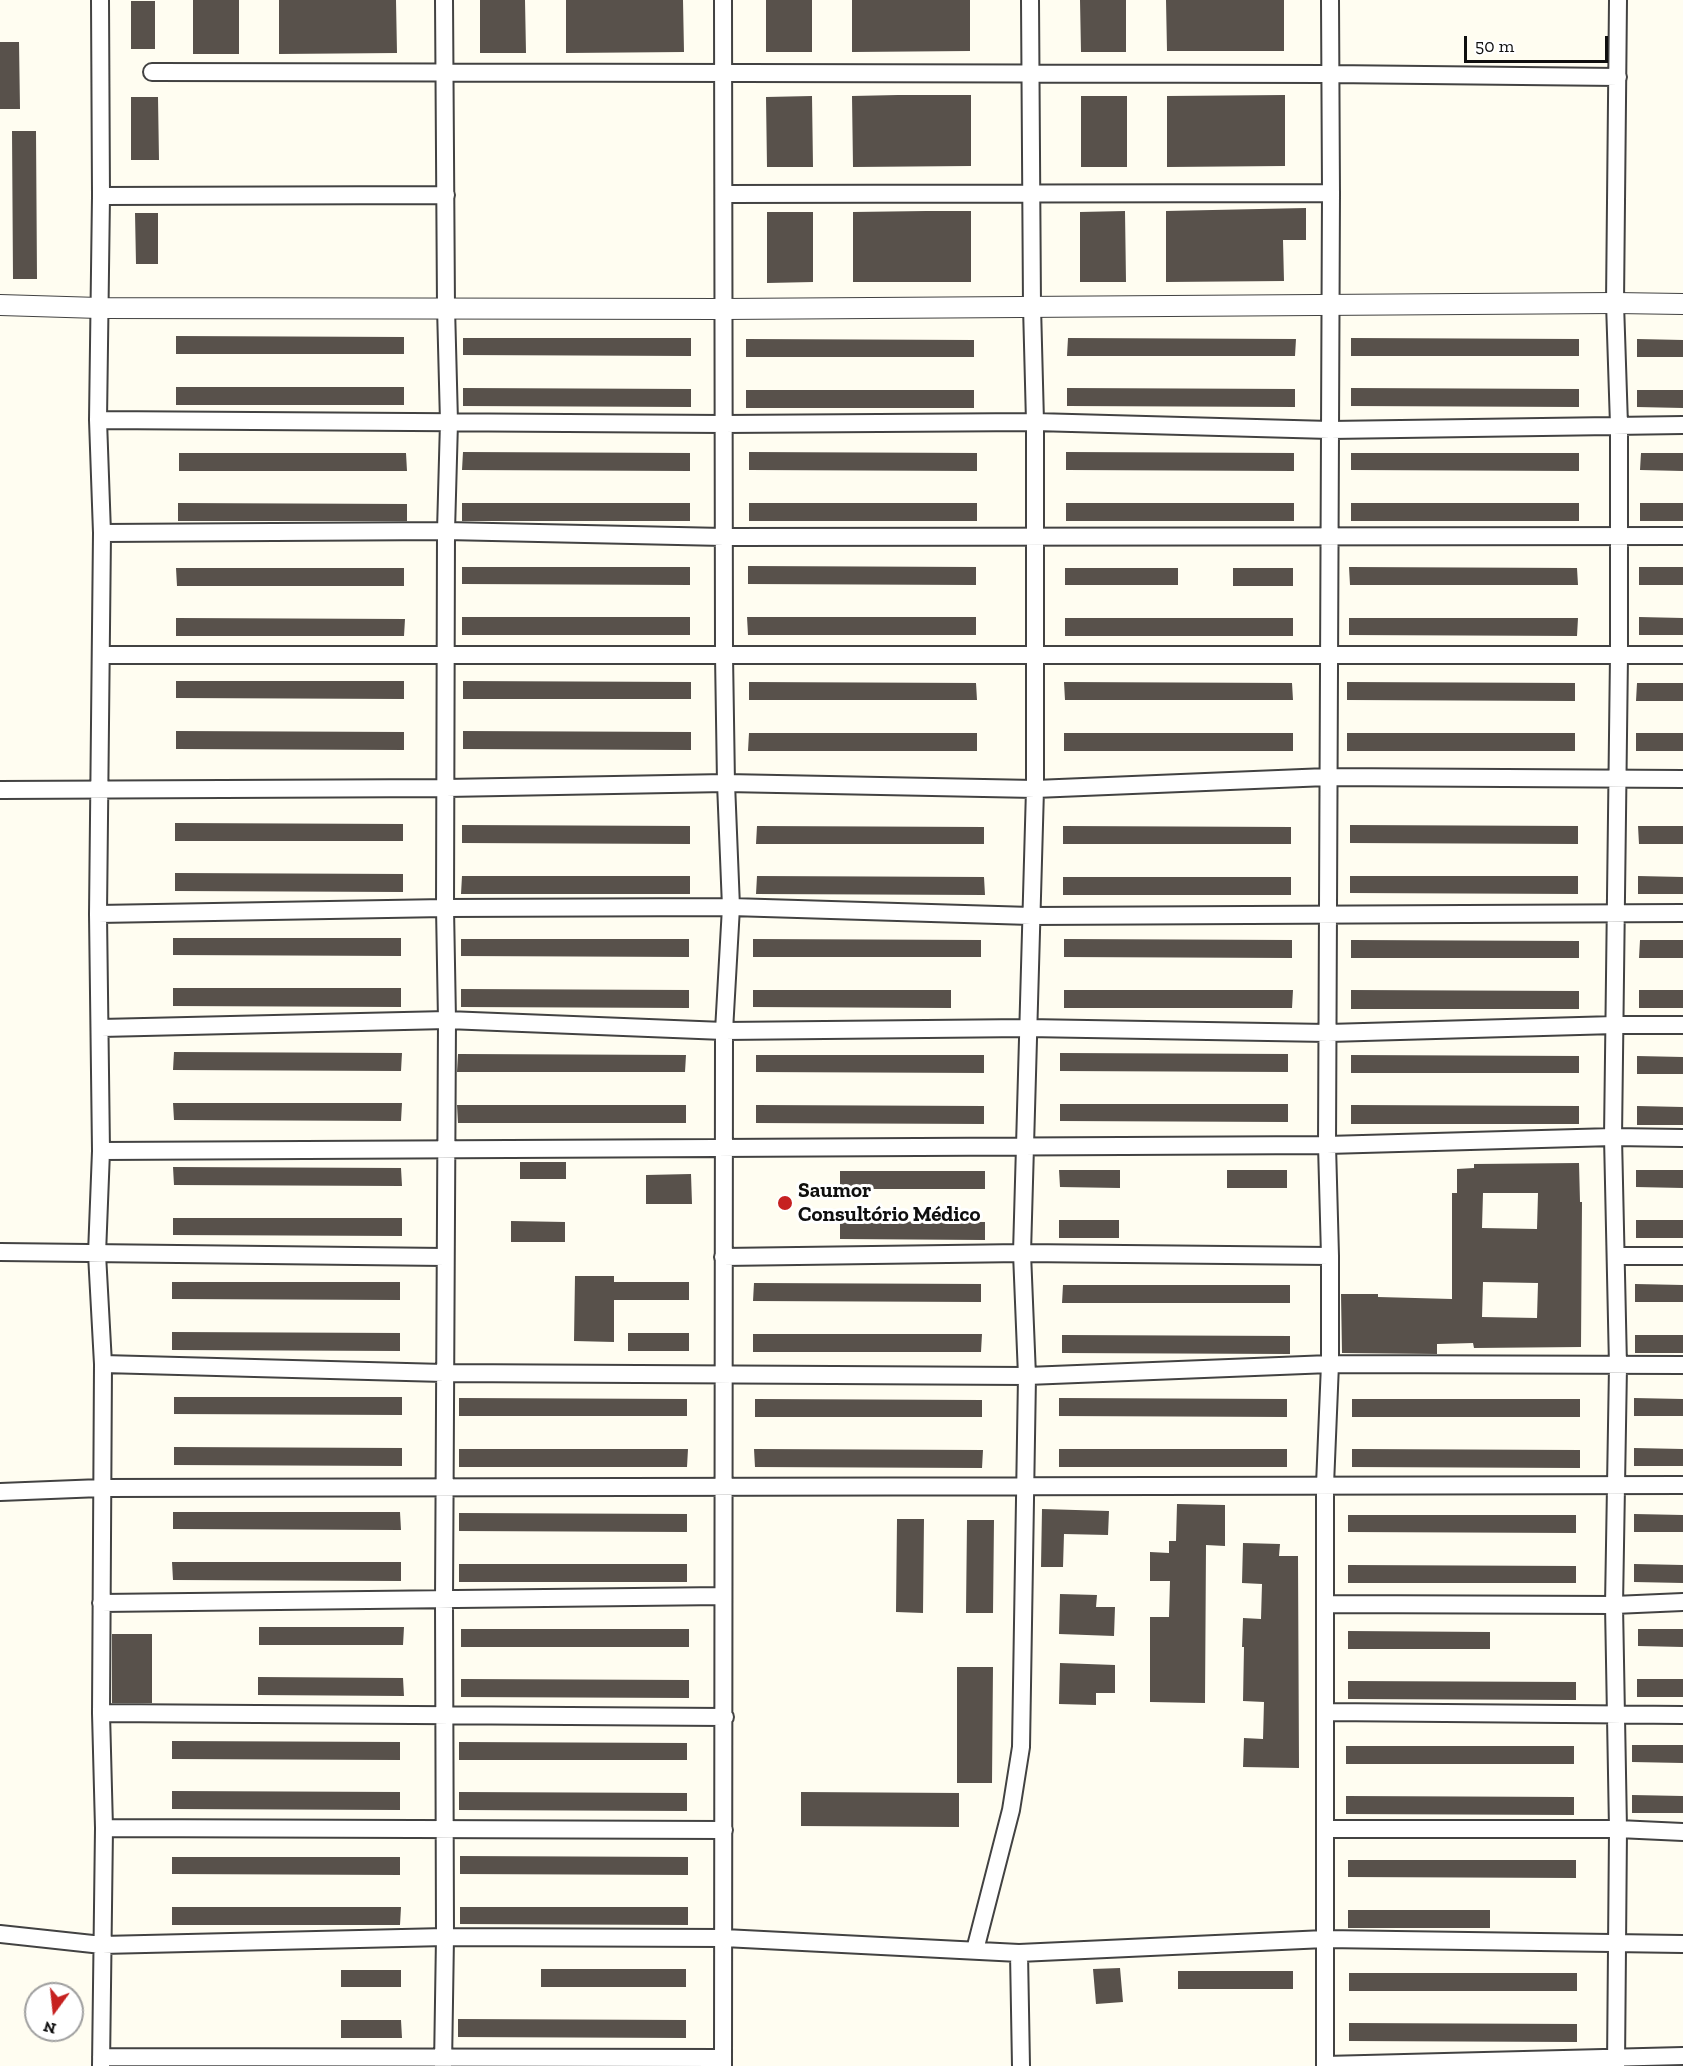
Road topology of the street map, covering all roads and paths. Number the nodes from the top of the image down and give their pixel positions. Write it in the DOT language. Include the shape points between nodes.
graph roads {
  1 [pos="100,0"];
  2 [pos="444,0"];
  3 [pos="723,0"];
  4 [pos="1029,0"];
  5 [pos="1330,0"];
  6 [pos="1618,0"];
  7 [pos="152,72"];
  8 [pos="444,72"];
  9 [pos="723,73"];
  10 [pos="1329,74"];
  11 [pos="1030,75"];
  12 [pos="1618,77"];
  13 [pos="1031,193"];
  14 [pos="1331,193"];
  15 [pos="724,194"];
  16 [pos="446,195"];
  17 [pos="101,196"];
  18 [pos="1615,303"];
  19 [pos="1683,304"];
  20 [pos="0,305"];
  21 [pos="1330,305"];
  22 [pos="1032,306"];
  23 [pos="446,307"];
  24 [pos="99,308"];
  25 [pos="723,309"];
  26 [pos="98,420"];
  27 [pos="449,422"];
  28 [pos="1035,422"];
  29 [pos="723,424"];
  30 [pos="1619,425"];
  31 [pos="1683,425"];
  32 [pos="1330,430"];
  33 [pos="446,531"];
  34 [pos="102,533"];
  35 [pos="1328,536"];
  36 [pos="1683,536"];
  37 [pos="724,537"];
  38 [pos="1034,537"];
  39 [pos="1618,537"];
  40 [pos="101,655"];
  41 [pos="446,655"];
  42 [pos="724,655"];
  43 [pos="1035,655"];
  44 [pos="1329,655"];
  45 [pos="1618,655"];
  46 [pos="1683,655"];
  47 [pos="1327,777"];
  48 [pos="1683,778"];
  49 [pos="1618,779"];
  50 [pos="726,783"];
  51 [pos="101,788"];
  52 [pos="446,788"];
  53 [pos="1035,789"];
  54 [pos="0,790"];
  55 [pos="445,908"];
  56 [pos="731,908"];
  57 [pos="1616,913"];
  58 [pos="1683,913"];
  59 [pos="99,914"];
  60 [pos="1328,914"];
  61 [pos="1031,916"];
  62 [pos="447,1020"];
  63 [pos="1615,1024"];
  64 [pos="1683,1025"];
  65 [pos="101,1028"];
  66 [pos="1027,1028"];
  67 [pos="724,1030"];
  68 [pos="1328,1032"];
  69 [pos="1613,1137"];
  70 [pos="1683,1138"];
  71 [pos="1327,1145"];
  72 [pos="1026,1146"];
  73 [pos="724,1148"];
  74 [pos="445,1149"];
  75 [pos="101,1150"];
  76 [pos="0,1252"];
  77 [pos="1022,1253"];
  78 [pos="97,1254"];
  79 [pos="1330,1256"];
  80 [pos="1616,1256"];
  81 [pos="1683,1256"];
  82 [pos="445,1257"];
  83 [pos="723,1257"];
  84 [pos="103,1364"];
  85 [pos="1330,1364"];
  86 [pos="1683,1365"];
  87 [pos="1618,1366"];
  88 [pos="444,1373"];
  89 [pos="724,1373"];
  90 [pos="1028,1376"];
  91 [pos="1325,1485"];
  92 [pos="1615,1485"];
  93 [pos="1683,1485"];
  94 [pos="724,1486"];
  95 [pos="1025,1486"];
  96 [pos="444,1487"];
  97 [pos="101,1488"];
  98 [pos="0,1492"];
  99 [pos="723,1596"];
  100 [pos="444,1600"];
  101 [pos="1683,1602"];
  102 [pos="101,1603"];
  103 [pos="1325,1604"];
  104 [pos="1614,1605"];
  105 [pos="1326,1712"];
  106 [pos="101,1713"];
  107 [pos="444,1715"];
  108 [pos="1616,1715"];
  109 [pos="1683,1715"];
  110 [pos="725,1717"];
  111 [pos="104,1828"];
  112 [pos="445,1828"];
  113 [pos="1326,1829"];
  114 [pos="1618,1829"];
  115 [pos="723,1830"];
  116 [pos="1683,1832"];
  117 [pos="0,1934"];
  118 [pos="445,1937"];
  119 [pos="724,1938"];
  120 [pos="1325,1939"];
  121 [pos="1683,1944"];
  122 [pos="102,1945"];
  123 [pos="1618,1945"];
  124 [pos="975,1950"];
  125 [pos="1019,1953"];
  126 [pos="1683,2056"];
  127 [pos="101,2061"];
  128 [pos="443,2061"];
  129 [pos="723,2062"];
  130 [pos="1616,2062"];
  131 [pos="1021,2066"];
  132 [pos="1325,2066"];
  1 -- 17 [label="street"];
  2 -- 8 [label="street"];
  3 -- 9 [label="street"];
  4 -- 11 [label="street"];
  5 -- 10 [label="street"];
  6 -- 12 [label="street"];
  7 -- 8 [label="street"];
  8 -- 9 [label="street"];
  8 -- 16 [label="street"];
  9 -- 11 [label="street"];
  9 -- 15 [label="street"];
  10 -- 11 [label="street"];
  10 -- 12 [label="street"];
  10 -- 14 [label="street"];
  11 -- 13 [label="street"];
  12 -- 18 [label="street"];
  13 -- 14 [label="street"];
  13 -- 15 [label="street"];
  13 -- 22 [label="street"];
  14 -- 21 [label="street"];
  15 -- 25 [label="street"];
  16 -- 17 [label="street"];
  16 -- 23 [label="street"];
  17 -- 24 [label="street"];
  18 -- 19 [label="street"];
  18 -- 21 [label="street"];
  18 -- 30 [label="street"];
  20 -- 24 [label="street"];
  21 -- 22 [label="street"];
  21 -- 32 [label="street"];
  22 -- 25 [label="street"];
  22 -- 28 [label="street"];
  23 -- 24 [label="street"];
  23 -- 25 [label="street"];
  23 -- 27 [label="street"];
  24 -- 26 [label="street"];
  25 -- 29 [label="street"];
  26 -- 27 [label="street"];
  26 -- 34 [label="street"];
  27 -- 29 [label="street"];
  27 -- 33 [label="street"];
  28 -- 29 [label="street"];
  28 -- 32 [label="street"];
  28 -- 38 [label="street"];
  29 -- 37 [label="street"];
  30 -- 31 [label="street"];
  30 -- 32 [label="street"];
  30 -- 39 [label="street"];
  32 -- 35 [label="street"];
  33 -- 34 [label="street"];
  33 -- 37 [label="street"];
  33 -- 41 [label="street"];
  34 -- 40 [label="street"];
  35 -- 38 [label="street"];
  35 -- 39 [label="street"];
  35 -- 44 [label="street"];
  36 -- 39 [label="street"];
  37 -- 38 [label="street"];
  37 -- 42 [label="street"];
  38 -- 43 [label="street"];
  39 -- 45 [label="street"];
  40 -- 41 [label="street"];
  40 -- 51 [label="street"];
  41 -- 42 [label="street"];
  41 -- 52 [label="street"];
  42 -- 43 [label="street"];
  42 -- 50 [label="street"];
  43 -- 44 [label="street"];
  43 -- 53 [label="street"];
  44 -- 45 [label="street"];
  44 -- 47 [label="street"];
  45 -- 46 [label="street"];
  45 -- 49 [label="street"];
  47 -- 49 [label="street"];
  47 -- 53 [label="street"];
  47 -- 60 [label="street"];
  48 -- 49 [label="street"];
  49 -- 57 [label="street"];
  50 -- 52 [label="street"];
  50 -- 53 [label="street"];
  50 -- 56 [label="street"];
  51 -- 52 [label="street"];
  51 -- 54 [label="street"];
  51 -- 59 [label="street"];
  52 -- 55 [label="street"];
  53 -- 61 [label="street"];
  55 -- 56 [label="street"];
  55 -- 59 [label="street"];
  55 -- 62 [label="street"];
  56 -- 61 [label="street"];
  56 -- 67 [label="street"];
  57 -- 58 [label="street"];
  57 -- 60 [label="street"];
  57 -- 63 [label="street"];
  59 -- 65 [label="street"];
  60 -- 61 [label="street"];
  60 -- 68 [label="street"];
  61 -- 66 [label="street"];
  62 -- 65 [label="street"];
  62 -- 67 [label="street"];
  62 -- 74 [label="street"];
  63 -- 64 [label="street"];
  63 -- 68 [label="street"];
  63 -- 69 [label="street"];
  65 -- 75 [label="street"];
  66 -- 67 [label="street"];
  66 -- 68 [label="street"];
  66 -- 72 [label="street"];
  67 -- 73 [label="street"];
  68 -- 71 [label="street"];
  69 -- 70 [label="street"];
  69 -- 71 [label="street"];
  69 -- 80 [label="street"];
  71 -- 72 [label="street"];
  71 -- 79 [label="street"];
  72 -- 73 [label="street"];
  72 -- 77 [label="street"];
  73 -- 74 [label="street"];
  73 -- 83 [label="street"];
  74 -- 75 [label="street"];
  74 -- 82 [label="street"];
  75 -- 78 [label="street"];
  76 -- 78 [label="street"];
  77 -- 79 [label="street"];
  77 -- 83 [label="street"];
  77 -- 90 [label="street"];
  78 -- 82 [label="street"];
  78 -- 84 [label="street"];
  79 -- 85 [label="street"];
  80 -- 81 [label="street"];
  80 -- 87 [label="street"];
  82 -- 88 [label="street"];
  83 -- 89 [label="street"];
  84 -- 88 [label="street"];
  84 -- 97 [label="street"];
  85 -- 87 [label="street"];
  85 -- 90 [label="street"];
  85 -- 91 [label="street"];
  86 -- 87 [label="street"];
  87 -- 92 [label="street"];
  88 -- 89 [label="street"];
  88 -- 96 [label="street"];
  89 -- 90 [label="street"];
  89 -- 94 [label="street"];
  90 -- 95 [label="street"];
  91 -- 92 [label="street"];
  91 -- 95 [label="street"];
  91 -- 103 [label="street"];
  92 -- 93 [label="street"];
  92 -- 104 [label="street"];
  94 -- 95 [label="street"];
  94 -- 96 [label="street"];
  94 -- 99 [label="street"];
  95 -- 124 [label="street" via="1019,1757 1011,1810"];
  96 -- 97 [label="street"];
  96 -- 100 [label="street"];
  97 -- 98 [label="street"];
  97 -- 102 [label="street"];
  99 -- 100 [label="street"];
  99 -- 110 [label="street"];
  100 -- 102 [label="street"];
  100 -- 107 [label="street"];
  101 -- 104 [label="street"];
  102 -- 106 [label="street"];
  103 -- 104 [label="street"];
  103 -- 105 [label="street"];
  104 -- 108 [label="street"];
  105 -- 108 [label="street"];
  105 -- 113 [label="street"];
  106 -- 107 [label="street"];
  106 -- 111 [label="street"];
  107 -- 110 [label="street"];
  107 -- 112 [label="street"];
  108 -- 109 [label="street"];
  108 -- 114 [label="street"];
  110 -- 115 [label="street"];
  111 -- 112 [label="street"];
  111 -- 122 [label="street"];
  112 -- 115 [label="street"];
  112 -- 118 [label="street"];
  113 -- 114 [label="street"];
  113 -- 120 [label="street"];
  114 -- 116 [label="street"];
  114 -- 123 [label="street"];
  115 -- 119 [label="street"];
  117 -- 122 [label="street"];
  118 -- 119 [label="street"];
  118 -- 122 [label="street"];
  118 -- 128 [label="street"];
  119 -- 124 [label="street"];
  119 -- 129 [label="street"];
  120 -- 123 [label="street"];
  120 -- 125 [label="street"];
  120 -- 132 [label="street"];
  121 -- 123 [label="street"];
  122 -- 127 [label="street"];
  123 -- 130 [label="street"];
  124 -- 125 [label="street"];
  125 -- 131 [label="street"];
  126 -- 130 [label="street"];
  127 -- 128 [label="street"];
  128 -- 129 [label="street"];
  130 -- 132 [label="street"];
}
